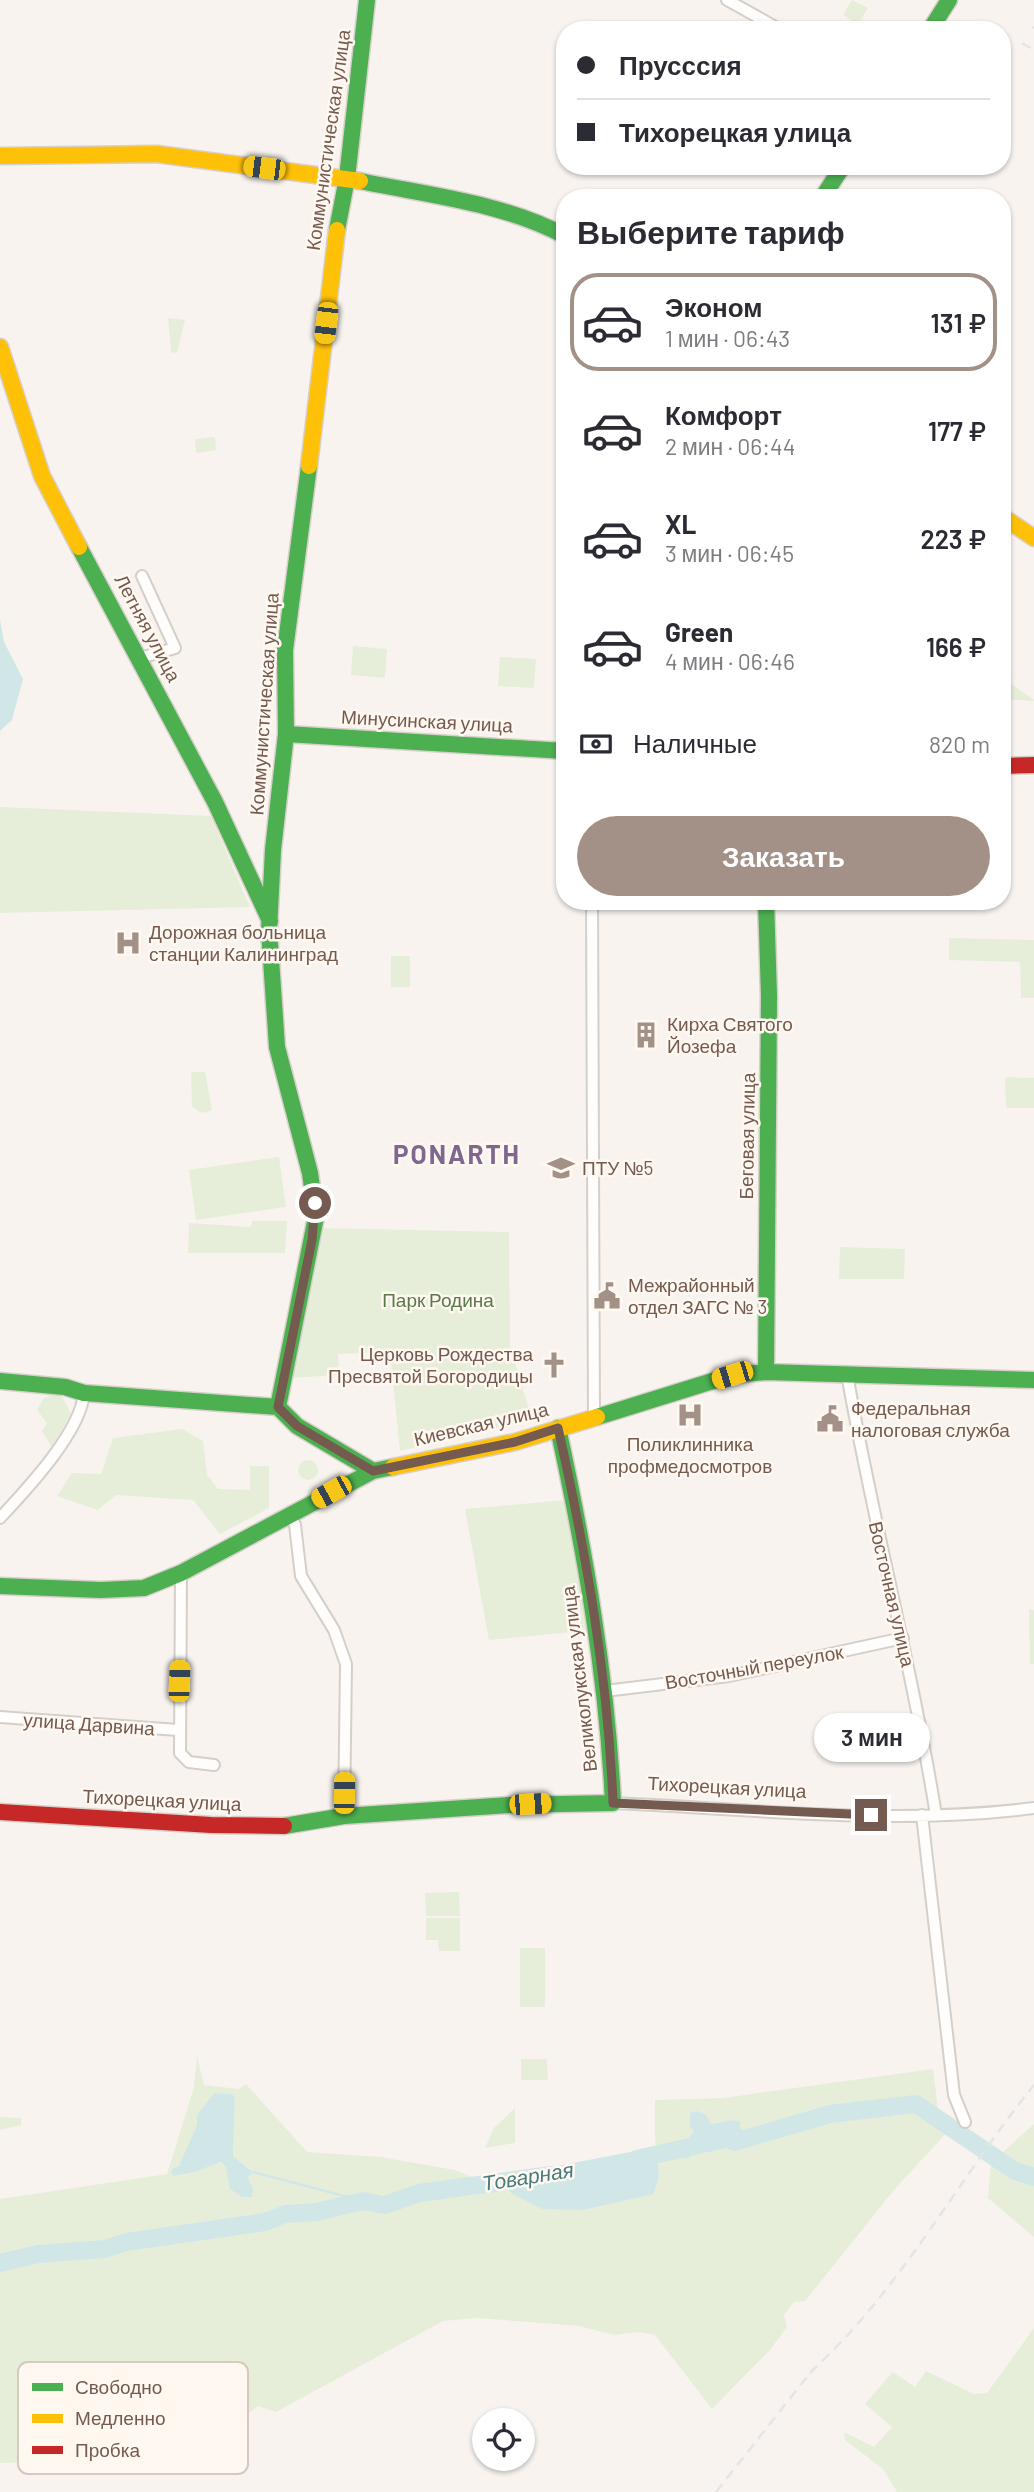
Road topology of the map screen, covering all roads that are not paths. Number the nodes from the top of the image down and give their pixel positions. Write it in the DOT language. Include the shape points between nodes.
graph roads {
  1 [pos="367,0"];
  2 [pos="727,0"];
  3 [pos="949,0"];
  4 [pos="765,21"];
  5 [pos="936,21"];
  6 [pos="0,156"];
  7 [pos="347,178"];
  8 [pos="556,231"];
  9 [pos="0,347"];
  10 [pos="1011,522"];
  11 [pos="1034,538"];
  12 [pos="142,576"];
  13 [pos="140,658"];
  14 [pos="286,734"];
  15 [pos="556,750"];
  16 [pos="1034,765"];
  17 [pos="1011,766"];
  18 [pos="592,910"];
  19 [pos="766,910"];
  20 [pos="271,924"];
  21 [pos="766,1372"];
  22 [pos="847,1374"];
  23 [pos="1034,1380"];
  24 [pos="0,1381"];
  25 [pos="84,1393"];
  26 [pos="278,1407"];
  27 [pos="594,1418"];
  28 [pos="558,1428"];
  29 [pos="373,1471"];
  30 [pos="290,1515"];
  31 [pos="0,1518"];
  32 [pos="181,1573"];
  33 [pos="0,1586"];
  34 [pos="903,1638"];
  35 [pos="605,1691"];
  36 [pos="0,1717"];
  37 [pos="178,1730"];
  38 [pos="214,1765"];
  39 [pos="613,1803"];
  40 [pos="1034,1808"];
  41 [pos="0,1812"];
  42 [pos="922,1815"];
  43 [pos="936,1815"];
  44 [pos="344,1816"];
  45 [pos="965,2122"];
  1 -- 7 [label="street, Коммунистическая улица"];
  2 -- 4 [label="street"];
  3 -- 5 [label="street"];
  6 -- 7 [label="street" via="157,154"];
  7 -- 8 [label="street" via="484,207"];
  7 -- 14 [label="street, Коммунистическая улица" via="289,607"];
  9 -- 13 [label="street, Летняя улица" via="42,476"];
  10 -- 11 [label="street"];
  12 -- 13 [label="street" via="174,648"];
  13 -- 20 [label="street, Летняя улица" via="215,802"];
  14 -- 15 [label="street, Минусинская улица"];
  14 -- 20 [label="street, Коммунистическая улица"];
  16 -- 17 [label="street"];
  18 -- 27 [label="street"];
  19 -- 21 [label="street, Беговая улица"];
  20 -- 26 [label="street, Коммунистическая улица" via="277,1046 305,1144 316,1217"];
  21 -- 22 [label="street, Киевская улица"];
  21 -- 27 [label="street, Киевская улица" via="732,1375"];
  22 -- 23 [label="street, Киевская улица"];
  22 -- 34 [label="street, Восточная улица" via="879,1544"];
  24 -- 25 [label="street"];
  25 -- 26 [label="street"];
  25 -- 31 [label="street" via="81,1408 54,1456"];
  26 -- 29 [label="street" via="297,1426"];
  27 -- 28 [label="street, Киевская улица"];
  28 -- 29 [label="street, Киевская улица" via="515,1442"];
  28 -- 35 [label="street, Великолукская улица" via="583,1546"];
  29 -- 30 [label="street, Киевская улица"];
  30 -- 32 [label="street, Киевская улица"];
  30 -- 44 [label="street" via="301,1576 334,1630 346,1664"];
  32 -- 33 [label="street, Киевская улица" via="134,1589"];
  32 -- 37 [label="street, улица Дарвина"];
  34 -- 35 [label="street, Восточный переулок" via="729,1676"];
  34 -- 43 [label="street, Восточная улица"];
  35 -- 39 [label="street, Великолукская улица"];
  36 -- 37 [label="street, улица Дарвина"];
  37 -- 38 [label="street, улица Дарвина" via="180,1753 189,1762"];
  39 -- 42 [label="street, Тихорецкая улица"];
  39 -- 44 [label="street, Тихорецкая улица"];
  40 -- 43 [label="street, Тихорецкая улица"];
  41 -- 44 [label="street, Тихорецкая улица" via="246,1826 296,1826"];
  42 -- 43 [label="street, Тихорецкая улица"];
  42 -- 45 [label="street" via="954,2095"];
}
